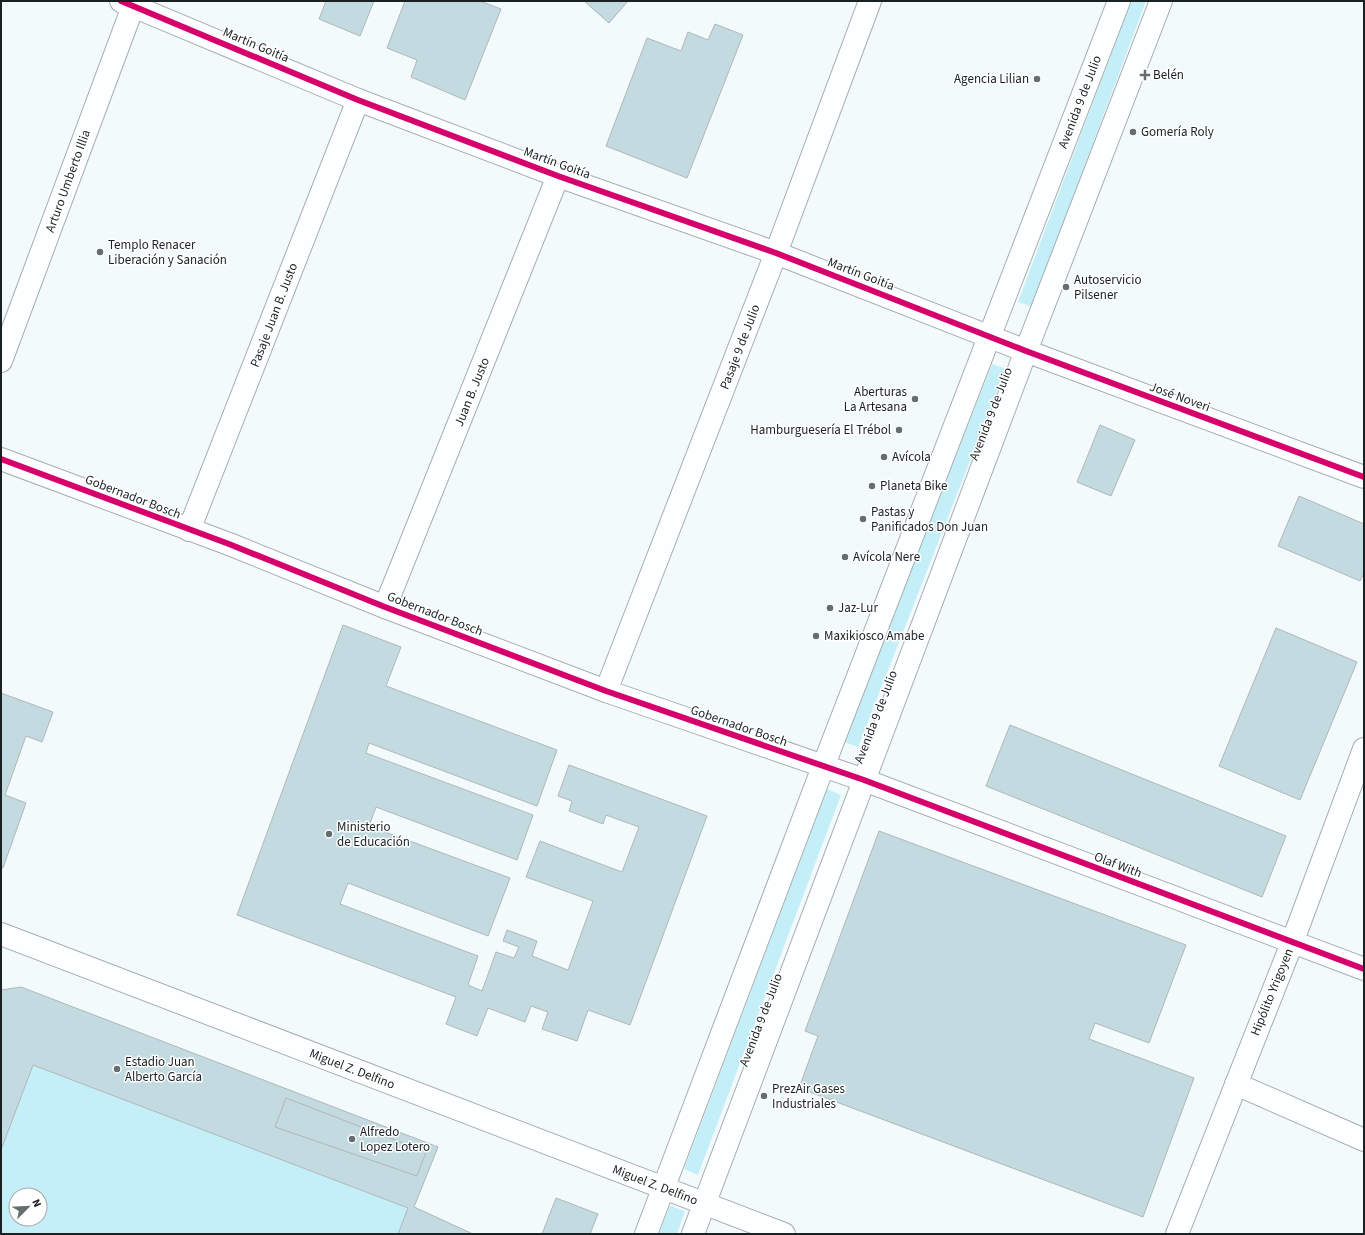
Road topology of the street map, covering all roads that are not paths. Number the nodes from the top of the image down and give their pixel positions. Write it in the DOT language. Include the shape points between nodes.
graph roads {
  1 [pos="870,1"];
  2 [pos="1120,1"];
  3 [pos="1161,1"];
  4 [pos="130,2"];
  5 [pos="358,100"];
  6 [pos="558,176"];
  7 [pos="776,252"];
  8 [pos="989,336"];
  9 [pos="1026,352"];
  10 [pos="1,361"];
  11 [pos="1,460"];
  12 [pos="1364,477"];
  13 [pos="189,530"];
  14 [pos="385,607"];
  15 [pos="606,691"];
  16 [pos="1364,749"];
  17 [pos="823,767"];
  18 [pos="864,780"];
  19 [pos="1,934"];
  20 [pos="1292,943"];
  21 [pos="1364,969"];
  22 [pos="1236,1084"];
  23 [pos="1364,1140"];
  24 [pos="663,1188"];
  25 [pos="704,1203"];
  26 [pos="646,1234"];
  27 [pos="693,1234"];
  28 [pos="784,1234"];
  29 [pos="1178,1234"];
  1 -- 7 [label="street, Pasaje 9 de Julio"];
  2 -- 8 [label="street, Avenida 9 de Julio"];
  3 -- 9 [label="street, Avenida 9 de Julio"];
  4 -- 5 [label="street, Martín Goitía"];
  4 -- 10 [label="street, Arturo Umberto Illia"];
  5 -- 6 [label="street, Martín Goitía"];
  5 -- 13 [label="street, Pasaje Juan B. Justo"];
  6 -- 7 [label="street, Martín Goitía"];
  6 -- 14 [label="street, Juan B. Justo"];
  7 -- 8 [label="street, Martín Goitía"];
  7 -- 15 [label="street, Pasaje 9 de Julio"];
  8 -- 9 [label="street, José Noveri"];
  8 -- 17 [label="street, Avenida 9 de Julio"];
  9 -- 12 [label="street, José Noveri"];
  9 -- 18 [label="street, Avenida 9 de Julio"];
  11 -- 13 [label="street, Gobernador Bosch"];
  13 -- 14 [label="street, Gobernador Bosch"];
  14 -- 15 [label="street, Gobernador Bosch"];
  15 -- 17 [label="street, Gobernador Bosch"];
  16 -- 20 [label="street, Hipólito Yrigoyen"];
  17 -- 18 [label="street, Gobernador Bosch"];
  17 -- 24 [label="street, Avenida 9 de Julio"];
  18 -- 20 [label="street, Olaf With"];
  18 -- 25 [label="street, Avenida 9 de Julio"];
  19 -- 24 [label="street, Miguel Z. Delfino"];
  20 -- 21 [label="street, Olaf With"];
  20 -- 22 [label="street, Hipólito Yrigoyen"];
  22 -- 23 [label="street"];
  22 -- 29 [label="street, Hipólito Yrigoyen"];
  24 -- 25 [label="street, Miguel Z. Delfino"];
  24 -- 26 [label="street, Avenida 9 de Julio"];
  25 -- 27 [label="street, Avenida 9 de Julio"];
  25 -- 28 [label="street, Miguel Z. Delfino"];
}
